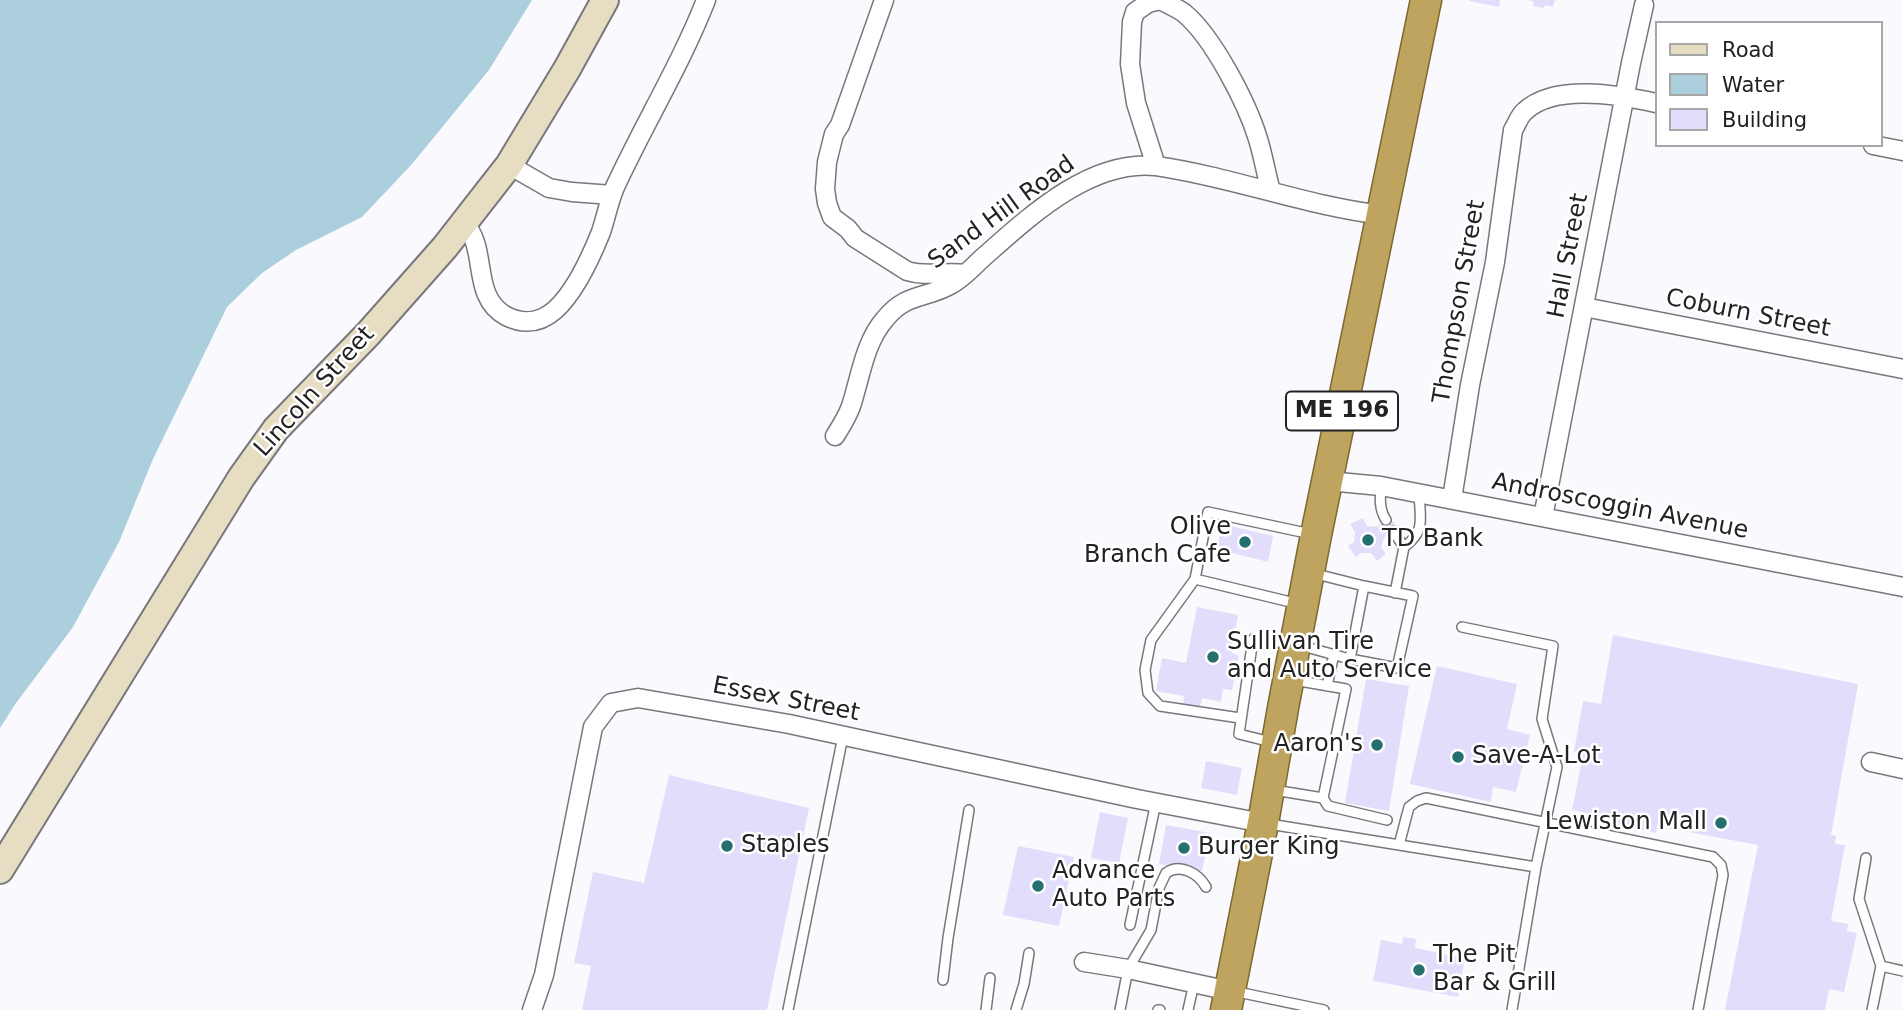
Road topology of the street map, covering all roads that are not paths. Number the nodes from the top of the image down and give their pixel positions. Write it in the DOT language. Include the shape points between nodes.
graph roads {
  1 [pos="605,0"];
  2 [pos="706,0"];
  3 [pos="884,0"];
  4 [pos="1426,0"];
  5 [pos="1644,5"];
  6 [pos="1625,96"];
  7 [pos="1654,103"];
  8 [pos="1882,147"];
  9 [pos="1903,151"];
  10 [pos="509,165"];
  11 [pos="1156,166"];
  12 [pos="1271,191"];
  13 [pos="612,195"];
  14 [pos="1383,215"];
  15 [pos="464,222"];
  16 [pos="965,274"];
  17 [pos="1584,307"];
  18 [pos="1903,369"];
  19 [pos="835,436"];
  20 [pos="1328,481"];
  21 [pos="1381,486"];
  22 [pos="1419,493"];
  23 [pos="1452,499"];
  24 [pos="1543,517"];
  25 [pos="1386,520"];
  26 [pos="1393,531"];
  27 [pos="1316,535"];
  28 [pos="1404,547"];
  29 [pos="1310,572"];
  30 [pos="1195,579"];
  31 [pos="1364,586"];
  32 [pos="1903,587"];
  33 [pos="1395,593"];
  34 [pos="1302,604"];
  35 [pos="1462,627"];
  36 [pos="1295,645"];
  37 [pos="1334,654"];
  38 [pos="1350,659"];
  39 [pos="1288,679"];
  40 [pos="1327,686"];
  41 [pos="1240,718"];
  42 [pos="843,736"];
  43 [pos="1277,743"];
  44 [pos="1871,762"];
  45 [pos="1903,769"];
  46 [pos="1269,789"];
  47 [pos="1323,798"];
  48 [pos="1156,802"];
  49 [pos="969,810"];
  50 [pos="1387,820"];
  51 [pos="1264,823"];
  52 [pos="1545,823"];
  53 [pos="1399,845"];
  54 [pos="1866,858"];
  55 [pos="1536,867"];
  56 [pos="0,870"];
  57 [pos="1206,887"];
  58 [pos="1130,925"];
  59 [pos="1029,953"];
  60 [pos="1084,962"];
  61 [pos="1881,966"];
  62 [pos="1128,969"];
  63 [pos="1903,971"];
  64 [pos="990,978"];
  65 [pos="943,980"];
  66 [pos="1194,983"];
  67 [pos="1228,1000"];
  68 [pos="1296,1007"];
  69 [pos="532,1010"];
  70 [pos="788,1010"];
  71 [pos="986,1010"];
  72 [pos="1016,1010"];
  73 [pos="1120,1010"];
  74 [pos="1188,1010"];
  75 [pos="1324,1010"];
  76 [pos="1512,1010"];
  77 [pos="1698,1010"];
  78 [pos="1872,1010"];
  1 -- 10 [label="main road, Lincoln Street"];
  2 -- 13 [label="street"];
  3 -- 16 [label="street" via="834,134 827,162 827,203 832,217 855,238 907,271"];
  4 -- 14 [label="highway, ME 196"];
  5 -- 6 [label="street, Hall Street"];
  6 -- 7 [label="street"];
  6 -- 17 [label="street, Hall Street"];
  6 -- 23 [label="street, Thompson Street" via="1584,93 1551,98 1521,115 1513,130 1495,262"];
  8 -- 9 [label="street"];
  10 -- 13 [label="street" via="549,188"];
  10 -- 15 [label="main road, Lincoln Street"];
  11 -- 12 [label="street, Sand Hill Road"];
  11 -- 12 [label="street" via="1136,103 1130,64 1135,12 1160,0 1183,12 1221,62 1251,119"];
  11 -- 16 [label="street, Sand Hill Road" via="1107,171 1068,190"];
  12 -- 14 [label="street, Sand Hill Road"];
  13 -- 15 [label="street" via="601,232 579,277 556,309 528,322 506,316 488,299 474,238"];
  14 -- 20 [label="highway, ME 196"];
  15 -- 56 [label="main road, Lincoln Street" via="368,334 276,429"];
  16 -- 19 [label="street, Sand Hill Road" via="948,286 902,302 885,319"];
  17 -- 18 [label="street, Coburn Street"];
  17 -- 24 [label="street, Hall Street"];
  20 -- 21 [label="street, Androscoggin Avenue"];
  20 -- 27 [label="highway, ME 196"];
  21 -- 22 [label="street, Androscoggin Avenue"];
  21 -- 25 [label="lane"];
  22 -- 23 [label="street, Androscoggin Avenue"];
  22 -- 28 [label="lane" via="1420,529"];
  23 -- 24 [label="street, Androscoggin Avenue"];
  24 -- 32 [label="street, Androscoggin Avenue"];
  26 -- 28 [label="lane"];
  27 -- 29 [label="highway, ME 196"];
  27 -- 30 [label="lane" via="1208,512"];
  28 -- 33 [label="lane"];
  29 -- 31 [label="lane"];
  29 -- 34 [label="highway, ME 196"];
  30 -- 34 [label="lane"];
  30 -- 41 [label="lane" via="1152,640 1145,670 1148,693 1160,706"];
  31 -- 33 [label="lane"];
  31 -- 38 [label="lane"];
  33 -- 38 [label="lane" via="1413,596 1397,668"];
  34 -- 36 [label="highway, ME 196"];
  35 -- 52 [label="lane" via="1553,646 1542,719 1557,767"];
  36 -- 37 [label="lane"];
  36 -- 39 [label="highway, ME 196"];
  36 -- 41 [label="lane" via="1253,639"];
  37 -- 38 [label="lane"];
  37 -- 40 [label="lane"];
  39 -- 40 [label="lane"];
  39 -- 43 [label="highway, ME 196"];
  40 -- 47 [label="lane" via="1346,689"];
  41 -- 43 [label="lane" via="1239,734"];
  42 -- 48 [label="street, Essex Street"];
  42 -- 69 [label="street, Essex Street" via="638,698 611,704 593,727 544,975"];
  42 -- 70 [label="lane"];
  43 -- 46 [label="highway, ME 196"];
  44 -- 45 [label="street"];
  46 -- 47 [label="lane"];
  46 -- 51 [label="highway, ME 196"];
  47 -- 50 [label="lane" via="1328,806"];
  48 -- 51 [label="street, Essex Street"];
  48 -- 58 [label="lane"];
  49 -- 65 [label="lane"];
  51 -- 53 [label="lane"];
  51 -- 67 [label="highway, ME 196"];
  52 -- 53 [label="lane" via="1426,798 1409,807"];
  52 -- 55 [label="lane"];
  52 -- 77 [label="lane" via="1713,857 1721,864 1723,875"];
  53 -- 55 [label="lane"];
  54 -- 61 [label="lane" via="1859,900"];
  55 -- 76 [label="lane"];
  57 -- 62 [label="lane" via="1193,873 1169,870 1162,879 1151,930"];
  59 -- 72 [label="lane"];
  60 -- 62 [label="street"];
  61 -- 63 [label="lane"];
  61 -- 78 [label="lane"];
  62 -- 66 [label="street"];
  62 -- 73 [label="lane"];
  64 -- 71 [label="lane"];
  66 -- 67 [label="street"];
  66 -- 74 [label="lane"];
  67 -- 68 [label="lane"];
  68 -- 75 [label="lane"];
}
